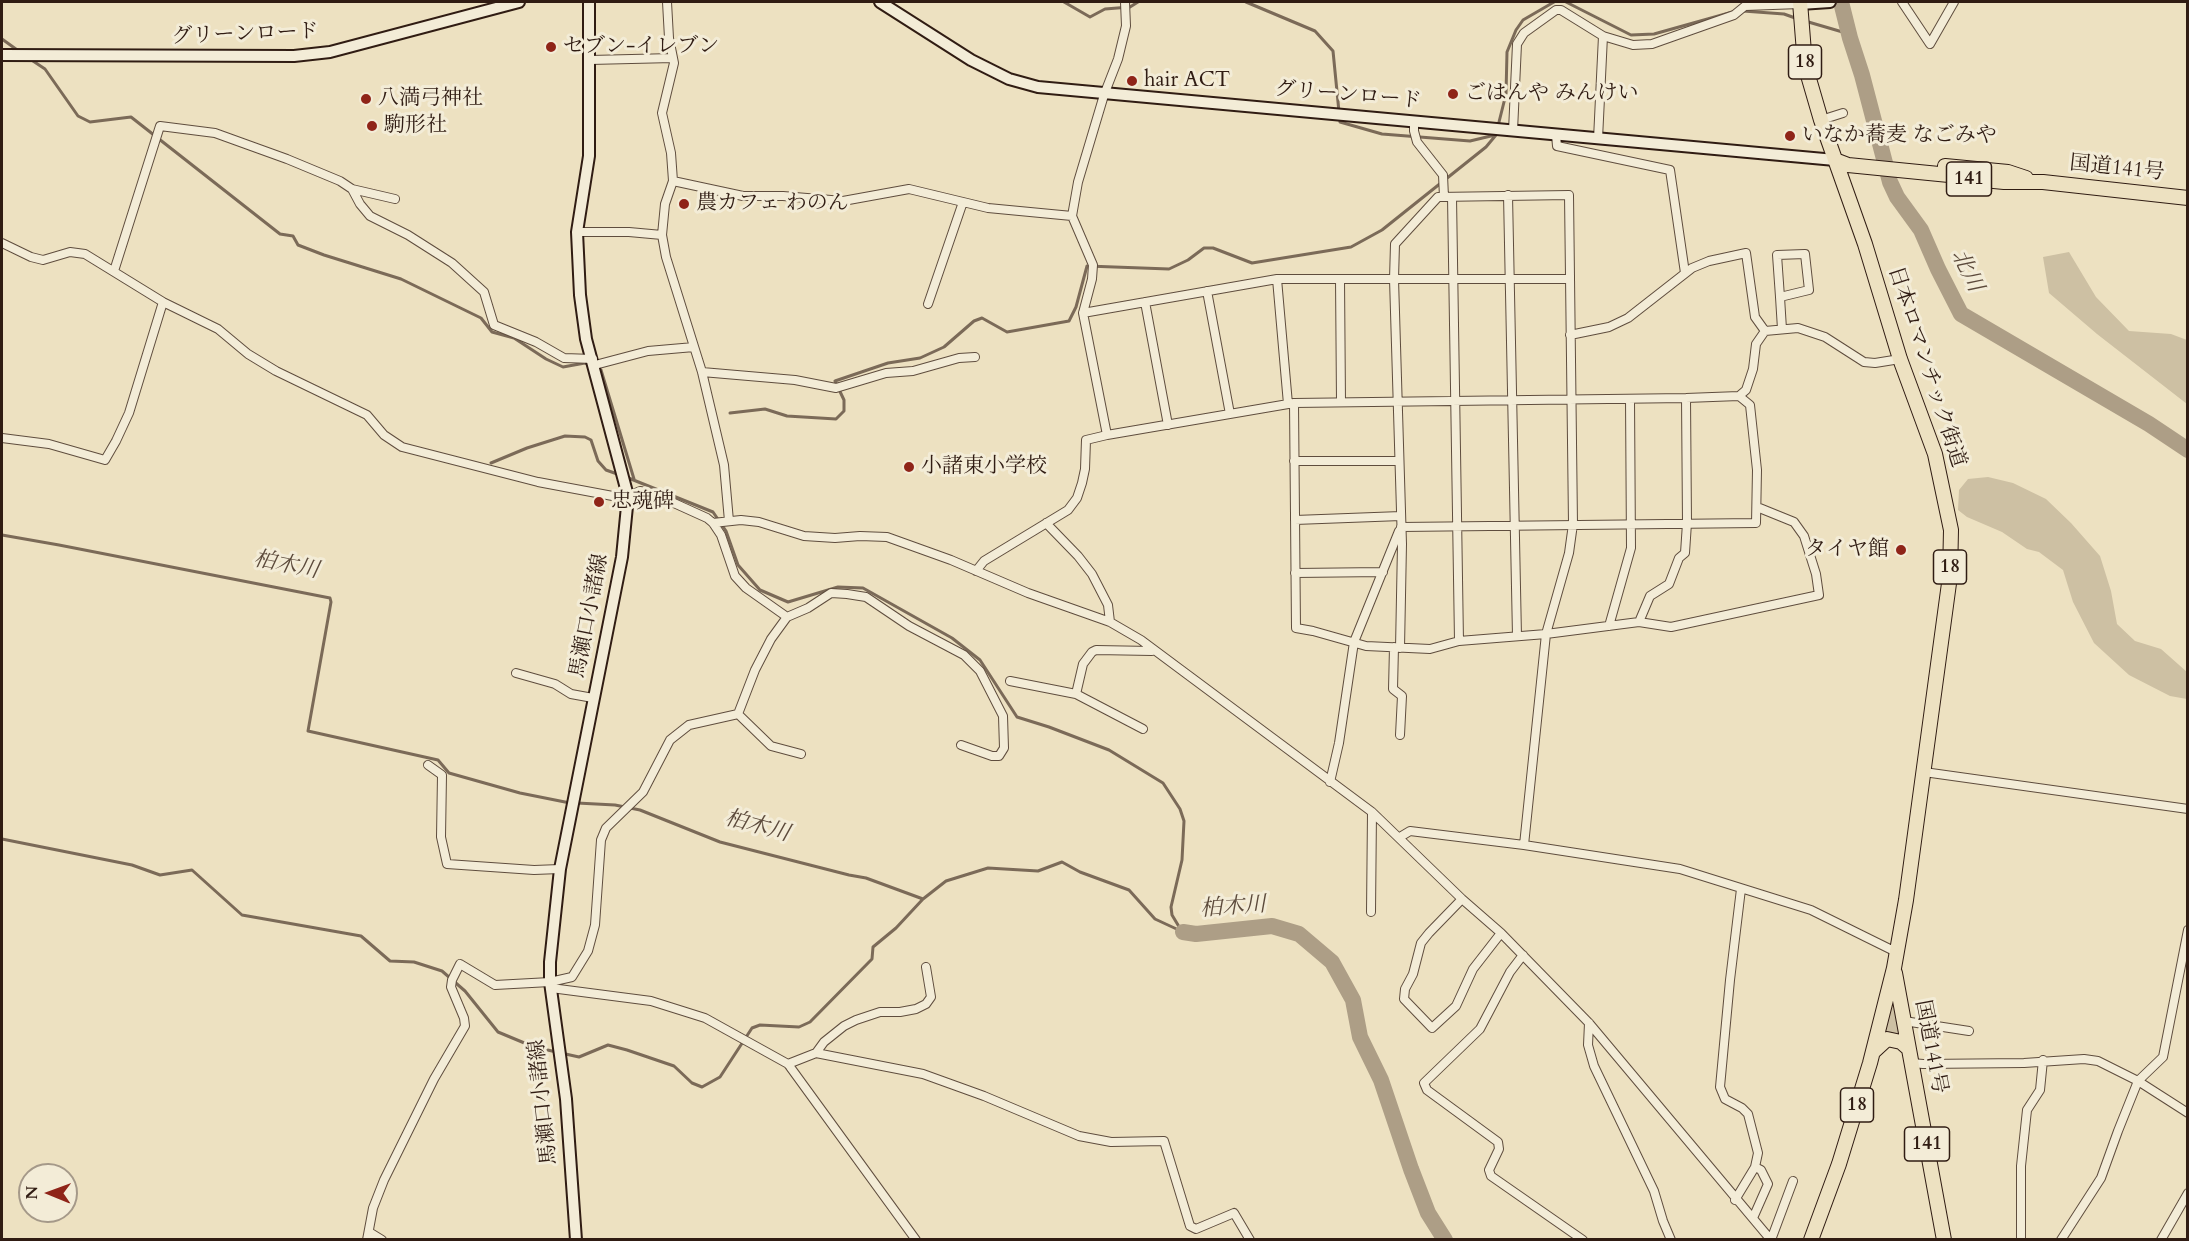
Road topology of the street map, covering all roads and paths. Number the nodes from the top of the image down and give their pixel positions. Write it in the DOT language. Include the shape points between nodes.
graph roads {
  1 [pos="519,2"];
  2 [pos="589,2"];
  3 [pos="667,2"];
  4 [pos="880,2"];
  5 [pos="1125,2"];
  6 [pos="1827,2"];
  7 [pos="1902,2"];
  8 [pos="1954,2"];
  9 [pos="1762,3"];
  10 [pos="1800,3"];
  11 [pos="1603,36"];
  12 [pos="2,55"];
  13 [pos="673,58"];
  14 [pos="590,60"];
  15 [pos="1104,94"];
  16 [pos="1843,113"];
  17 [pos="1821,120"];
  18 [pos="1414,121"];
  19 [pos="1513,131"];
  20 [pos="1556,135"];
  21 [pos="1598,139"];
  22 [pos="1835,160"];
  23 [pos="673,181"];
  24 [pos="352,189"];
  25 [pos="1508,195"];
  26 [pos="1448,197"];
  27 [pos="2187,198"];
  28 [pos="395,199"];
  29 [pos="963,202"];
  30 [pos="1072,216"];
  31 [pos="578,232"];
  32 [pos="662,235"];
  33 [pos="2,243"];
  34 [pos="114,271"];
  35 [pos="1685,273"];
  36 [pos="1277,279"];
  37 [pos="1340,279"];
  38 [pos="1394,279"];
  39 [pos="1454,279"];
  40 [pos="1509,279"];
  41 [pos="1569,279"];
  42 [pos="1207,291"];
  43 [pos="1780,297"];
  44 [pos="163,302"];
  45 [pos="1144,302"];
  46 [pos="928,304"];
  47 [pos="1083,314"];
  48 [pos="1782,329"];
  49 [pos="1765,331"];
  50 [pos="1570,335"];
  51 [pos="694,348"];
  52 [pos="975,357"];
  53 [pos="1900,359"];
  54 [pos="594,362"];
  55 [pos="702,372"];
  56 [pos="1740,396"];
  57 [pos="1686,398"];
  58 [pos="1570,399"];
  59 [pos="1630,399"];
  60 [pos="1397,400"];
  61 [pos="1455,400"];
  62 [pos="1512,400"];
  63 [pos="1341,402"];
  64 [pos="1291,404"];
  65 [pos="1230,414"];
  66 [pos="1168,424"];
  67 [pos="1107,435"];
  68 [pos="2,438"];
  69 [pos="1294,461"];
  70 [pos="1399,461"];
  71 [pos="628,496"];
  72 [pos="1757,507"];
  73 [pos="1401,516"];
  74 [pos="1295,520"];
  75 [pos="729,521"];
  76 [pos="713,523"];
  77 [pos="1631,523"];
  78 [pos="1687,523"];
  79 [pos="1046,524"];
  80 [pos="1573,524"];
  81 [pos="1515,525"];
  82 [pos="1401,526"];
  83 [pos="1457,526"];
  84 [pos="976,571"];
  85 [pos="1383,572"];
  86 [pos="1295,573"];
  87 [pos="787,617"];
  88 [pos="1110,622"];
  89 [pos="1639,622"];
  90 [pos="1609,626"];
  91 [pos="1546,634"];
  92 [pos="1517,636"];
  93 [pos="1459,641"];
  94 [pos="1354,642"];
  95 [pos="1397,648"];
  96 [pos="1152,651"];
  97 [pos="516,673"];
  98 [pos="1010,681"];
  99 [pos="1076,694"];
  100 [pos="593,698"];
  101 [pos="738,714"];
  102 [pos="1143,729"];
  103 [pos="1400,735"];
  104 [pos="962,745"];
  105 [pos="801,754"];
  106 [pos="428,765"];
  107 [pos="1924,772"];
  108 [pos="1330,782"];
  109 [pos="2187,809"];
  110 [pos="1372,812"];
  111 [pos="1400,837"];
  112 [pos="1524,845"];
  113 [pos="560,869"];
  114 [pos="1742,889"];
  115 [pos="1462,899"];
  116 [pos="1371,912"];
  117 [pos="2187,930"];
  118 [pos="1501,933"];
  119 [pos="1896,952"];
  120 [pos="1523,955"];
  121 [pos="926,967"];
  122 [pos="1894,968"];
  123 [pos="550,985"];
  124 [pos="1904,1021"];
  125 [pos="1589,1023"];
  126 [pos="1969,1031"];
  127 [pos="1874,1052"];
  128 [pos="816,1053"];
  129 [pos="1911,1056"];
  130 [pos="2043,1060"];
  131 [pos="788,1064"];
  132 [pos="2138,1081"];
  133 [pos="2187,1113"];
  134 [pos="1755,1167"];
  135 [pos="1793,1181"];
  136 [pos="2187,1193"];
  137 [pos="1736,1200"];
  138 [pos="1753,1218"];
  139 [pos="368,1236"];
  140 [pos="382,1239"];
  141 [pos="576,1239"];
  142 [pos="916,1239"];
  143 [pos="1250,1239"];
  144 [pos="1583,1239"];
  145 [pos="1671,1239"];
  146 [pos="1810,1239"];
  147 [pos="1944,1239"];
  148 [pos="2021,1239"];
  149 [pos="2061,1239"];
  150 [pos="2161,1239"];
  1 -- 12 [label="street, グリーンロード" via="330,52 294,56"];
  2 -- 14 [label="street, 馬瀬口小諸線"];
  3 -- 13 [label="street"];
  4 -- 15 [label="street, グリーンロード" via="971,60 1009,79 1038,87"];
  5 -- 15 [label="street" via="1126,26"];
  6 -- 10 [label="street"];
  7 -- 8 [label="street" via="1930,44"];
  9 -- 10 [label="street"];
  9 -- 11 [label="street" via="1745,6 1734,15 1652,44 1633,45"];
  10 -- 17 [label="highway, 日本ロマンチック街道 / 18" via="1805,65"];
  11 -- 19 [label="street" via="1561,10 1524,33 1517,44"];
  11 -- 21 [label="street"];
  13 -- 14 [label="street"];
  13 -- 23 [label="street" via="662,113"];
  14 -- 31 [label="street, 馬瀬口小諸線" via="589,156"];
  15 -- 18 [label="street, グリーンロード"];
  15 -- 30 [label="street"];
  16 -- 17 [label="street"];
  17 -- 22 [label="highway, 日本ロマンチック街道 / 18"];
  18 -- 19 [label="street, グリーンロード"];
  18 -- 26 [label="street" via="1417,142 1443,175"];
  19 -- 20 [label="street, グリーンロード"];
  20 -- 21 [label="street, グリーンロード"];
  20 -- 35 [label="street" via="1557,146 1670,170"];
  21 -- 22 [label="street, グリーンロード"];
  22 -- 27 [label="highway, 国道141号 / 141" via="1848,165 1894,165 2004,182 2043,182"];
  22 -- 53 [label="highway, 日本ロマンチック街道 / 18"];
  23 -- 29 [label="street" via="743,196 843,201 909,189"];
  23 -- 32 [label="street" via="665,204"];
  24 -- 28 [label="street"];
  24 -- 34 [label="street" via="215,133 160,126"];
  24 -- 54 [label="street" via="370,216 452,263 484,292 494,326 564,358"];
  25 -- 26 [label="street"];
  25 -- 40 [label="street"];
  25 -- 41 [label="street" via="1569,195"];
  26 -- 38 [label="street" via="1438,197 1395,244"];
  26 -- 39 [label="street"];
  29 -- 30 [label="street"];
  29 -- 46 [label="street"];
  30 -- 47 [label="street" via="1093,265"];
  31 -- 32 [label="street"];
  31 -- 54 [label="street, 馬瀬口小諸線" via="580,295 586,339"];
  32 -- 51 [label="street"];
  33 -- 34 [label="street" via="43,260 70,252 85,254"];
  34 -- 44 [label="street"];
  35 -- 49 [label="street" via="1709,261 1746,253 1755,317"];
  35 -- 50 [label="street" via="1628,318 1609,327"];
  36 -- 37 [label="street"];
  36 -- 42 [label="street"];
  36 -- 64 [label="street"];
  37 -- 38 [label="street"];
  37 -- 63 [label="street"];
  38 -- 39 [label="street"];
  38 -- 60 [label="street"];
  39 -- 40 [label="street"];
  39 -- 61 [label="street"];
  40 -- 41 [label="street"];
  40 -- 62 [label="street"];
  41 -- 50 [label="street"];
  42 -- 45 [label="street"];
  42 -- 65 [label="street"];
  43 -- 43 [label="street" via="1778,255 1805,254 1809,290"];
  43 -- 48 [label="street"];
  44 -- 68 [label="street" via="129,413 105,459 49,444"];
  44 -- 71 [label="street" via="218,329 276,371 367,415 384,435 402,447 538,482"];
  45 -- 47 [label="street"];
  45 -- 66 [label="street"];
  47 -- 67 [label="street"];
  48 -- 49 [label="street"];
  48 -- 53 [label="street" via="1798,328 1825,338 1864,362"];
  49 -- 56 [label="street" via="1756,344 1753,369"];
  50 -- 58 [label="street"];
  51 -- 54 [label="street" via="648,351"];
  51 -- 55 [label="street"];
  52 -- 55 [label="street" via="886,373 836,388 795,380"];
  53 -- 107 [label="highway, 日本ロマンチック街道 / 18" via="1935,453 1951,530 1950,576"];
  54 -- 71 [label="street, 馬瀬口小諸線"];
  55 -- 75 [label="street" via="724,465"];
  56 -- 57 [label="street"];
  56 -- 72 [label="street" via="1750,405"];
  57 -- 59 [label="street"];
  57 -- 78 [label="street"];
  58 -- 59 [label="street"];
  58 -- 62 [label="street"];
  58 -- 80 [label="street"];
  59 -- 77 [label="street"];
  60 -- 61 [label="street"];
  60 -- 63 [label="street"];
  60 -- 70 [label="street"];
  61 -- 62 [label="street"];
  61 -- 83 [label="street"];
  62 -- 81 [label="street"];
  63 -- 64 [label="street"];
  64 -- 65 [label="street"];
  64 -- 69 [label="street"];
  65 -- 66 [label="street"];
  66 -- 67 [label="street"];
  67 -- 79 [label="street" via="1086,440 1085,469 1077,498 1068,510"];
  69 -- 70 [label="street"];
  69 -- 74 [label="street"];
  70 -- 73 [label="street"];
  71 -- 76 [label="street" via="640,491 654,494"];
  71 -- 100 [label="street, 馬瀬口小諸線" via="622,557"];
  72 -- 78 [label="street" via="1756,523"];
  72 -- 89 [label="street" via="1794,522 1804,536 1819,595 1671,627"];
  73 -- 74 [label="street"];
  73 -- 82 [label="street"];
  74 -- 86 [label="street"];
  75 -- 76 [label="street"];
  75 -- 84 [label="street" via="759,522 814,537 887,537"];
  76 -- 87 [label="street" via="722,535 735,576"];
  77 -- 78 [label="street"];
  77 -- 80 [label="street"];
  77 -- 90 [label="street" via="1631,548"];
  78 -- 89 [label="street" via="1685,554 1679,558 1669,584 1650,596"];
  79 -- 84 [label="street" via="984,561"];
  79 -- 88 [label="street" via="1092,574 1108,605"];
  80 -- 81 [label="street"];
  80 -- 91 [label="street" via="1569,553"];
  81 -- 83 [label="street"];
  81 -- 92 [label="street"];
  82 -- 83 [label="street"];
  82 -- 85 [label="street"];
  82 -- 95 [label="street"];
  83 -- 93 [label="street"];
  84 -- 88 [label="street"];
  85 -- 86 [label="street"];
  85 -- 94 [label="street"];
  86 -- 94 [label="street" via="1296,628"];
  87 -- 101 [label="street" via="755,670"];
  87 -- 104 [label="street" via="831,593 866,597 909,626 964,655 980,671 1003,716 1004,748 999,756 992,756"];
  88 -- 96 [label="street"];
  89 -- 90 [label="street"];
  90 -- 91 [label="street"];
  91 -- 92 [label="street"];
  91 -- 112 [label="street"];
  92 -- 93 [label="street"];
  93 -- 95 [label="street" via="1430,649"];
  94 -- 95 [label="street"];
  94 -- 108 [label="street"];
  95 -- 103 [label="street" via="1393,689 1402,696"];
  96 -- 99 [label="street" via="1092,652 1083,664"];
  96 -- 108 [label="street"];
  97 -- 100 [label="street"];
  98 -- 99 [label="street"];
  99 -- 102 [label="street"];
  100 -- 113 [label="street, 馬瀬口小諸線"];
  101 -- 105 [label="street" via="771,746"];
  101 -- 123 [label="street" via="689,725 670,740 643,792 606,828 601,840 595,925 588,951 572,977"];
  106 -- 113 [label="street" via="442,775 441,837 447,864"];
  107 -- 109 [label="street"];
  107 -- 119 [label="highway, 日本ロマンチック街道 / 18"];
  108 -- 110 [label="street"];
  110 -- 111 [label="street"];
  110 -- 116 [label="street"];
  111 -- 112 [label="street" via="1410,831"];
  111 -- 115 [label="street"];
  112 -- 114 [label="street" via="1680,869"];
  113 -- 123 [label="street, 馬瀬口小諸線"];
  114 -- 119 [label="street" via="1811,910"];
  114 -- 134 [label="street" via="1720,1087 1725,1099 1748,1114 1758,1154"];
  115 -- 118 [label="street"];
  115 -- 118 [label="street" via="1421,943 1413,974 1404,989 1404,999 1432,1028 1456,1006 1473,969"];
  117 -- 132 [label="street" via="2163,1057"];
  118 -- 120 [label="street"];
  119 -- 122 [label="highway, 日本ロマンチック街道 / 18"];
  120 -- 125 [label="street"];
  120 -- 144 [label="street" via="1480,1029 1424,1083 1427,1090 1498,1142 1499,1149 1489,1170 1491,1176"];
  121 -- 128 [label="street" via="931,998 926,1004 856,1020 824,1042"];
  122 -- 124 [label="highway, 国道141号 / 141"];
  122 -- 127 [label="highway, 18"];
  123 -- 131 [label="street" via="651,1001 705,1017"];
  123 -- 139 [label="street" via="495,985 460,964 451,987 465,1026 389,1170 373,1208"];
  123 -- 141 [label="street, 馬瀬口小諸線" via="566,1099"];
  124 -- 126 [label="street"];
  124 -- 129 [label="highway, 国道141号 / 141"];
  125 -- 137 [label="street"];
  125 -- 145 [label="street" via="1588,1045 1594,1066 1654,1191"];
  127 -- 129 [label="highway" via="1887,1039 1901,1042"];
  127 -- 146 [label="highway, 18" via="1839,1164"];
  128 -- 131 [label="street"];
  128 -- 143 [label="street" via="923,1074 1079,1136 1111,1142 1164,1141 1190,1226 1196,1229 1234,1213"];
  129 -- 130 [label="street" via="1923,1064"];
  129 -- 147 [label="highway, 国道141号 / 141"];
  130 -- 132 [label="street" via="2098,1061"];
  130 -- 148 [label="street" via="2040,1090 2027,1110 2021,1166"];
  131 -- 142 [label="street"];
  132 -- 133 [label="street"];
  132 -- 149 [label="street" via="2101,1178"];
  134 -- 137 [label="street"];
  134 -- 138 [label="street" via="1768,1184"];
  135 -- 138 [label="street" via="1771,1239"];
  136 -- 150 [label="street"];
  137 -- 138 [label="street"];
  139 -- 140 [label="street"];
}
